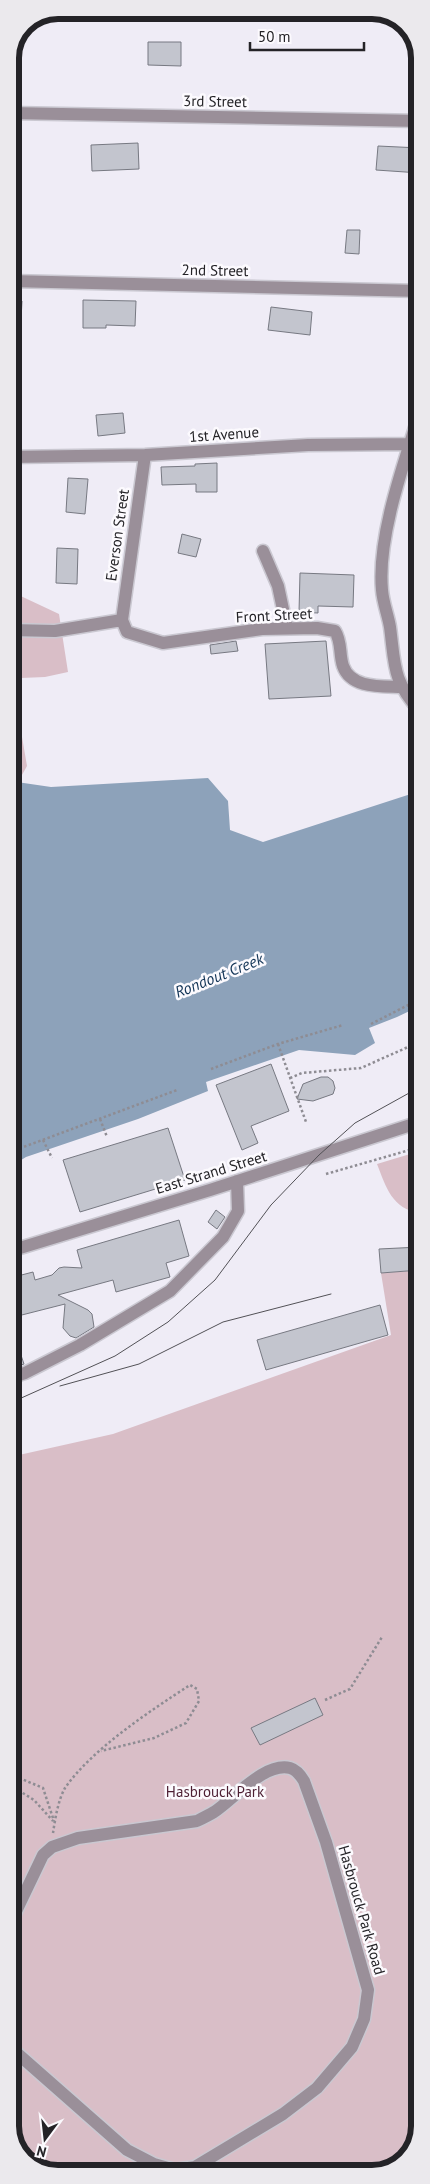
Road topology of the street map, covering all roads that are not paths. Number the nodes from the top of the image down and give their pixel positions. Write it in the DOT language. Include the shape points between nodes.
graph roads {
  1 [pos="19,113"];
  2 [pos="411,121"];
  3 [pos="19,281"];
  4 [pos="411,291"];
  5 [pos="411,441"];
  6 [pos="410,444"];
  7 [pos="145,455"];
  8 [pos="19,457"];
  9 [pos="264,551"];
  10 [pos="122,620"];
  11 [pos="287,628"];
  12 [pos="19,630"];
  13 [pos="402,687"];
  14 [pos="411,699"];
  15 [pos="411,1125"];
  16 [pos="236,1181"];
  17 [pos="19,1248"];
  18 [pos="19,1375"];
  19 [pos="19,1905"];
  20 [pos="19,2056"];
  21 [pos="158,2165"];
  22 [pos="198,2165"];
  1 -- 2 [label="street, 3rd Street"];
  3 -- 4 [label="street, 2nd Street"];
  5 -- 6 [label="street"];
  6 -- 7 [label="street, 1st Avenue" via="308,445"];
  6 -- 13 [label="street" via="388,524 382,568 382,590 394,670"];
  7 -- 8 [label="street, 1st Avenue"];
  7 -- 10 [label="street, Everson Street"];
  9 -- 11 [label="street" via="278,586"];
  10 -- 11 [label="street, Front Street" via="127,632 163,643"];
  10 -- 12 [label="street" via="55,631"];
  11 -- 13 [label="street, Front Street" via="335,631 343,666 349,677 370,685"];
  13 -- 14 [label="street"];
  15 -- 16 [label="street, East Strand Street"];
  16 -- 17 [label="street, East Strand Street"];
  16 -- 18 [label="street" via="238,1211 223,1236 170,1291 80,1345"];
  19 -- 22 [label="street, Hasbrouck Park Road" via="43,1855 52,1847 78,1838 197,1821 214,1812 261,1775 282,1768 298,1772 326,1842 368,1990 364,2019 352,2047 317,2088 283,2114"];
  20 -- 21 [label="street, Hasbrouck Park Road" via="127,2150"];
}
